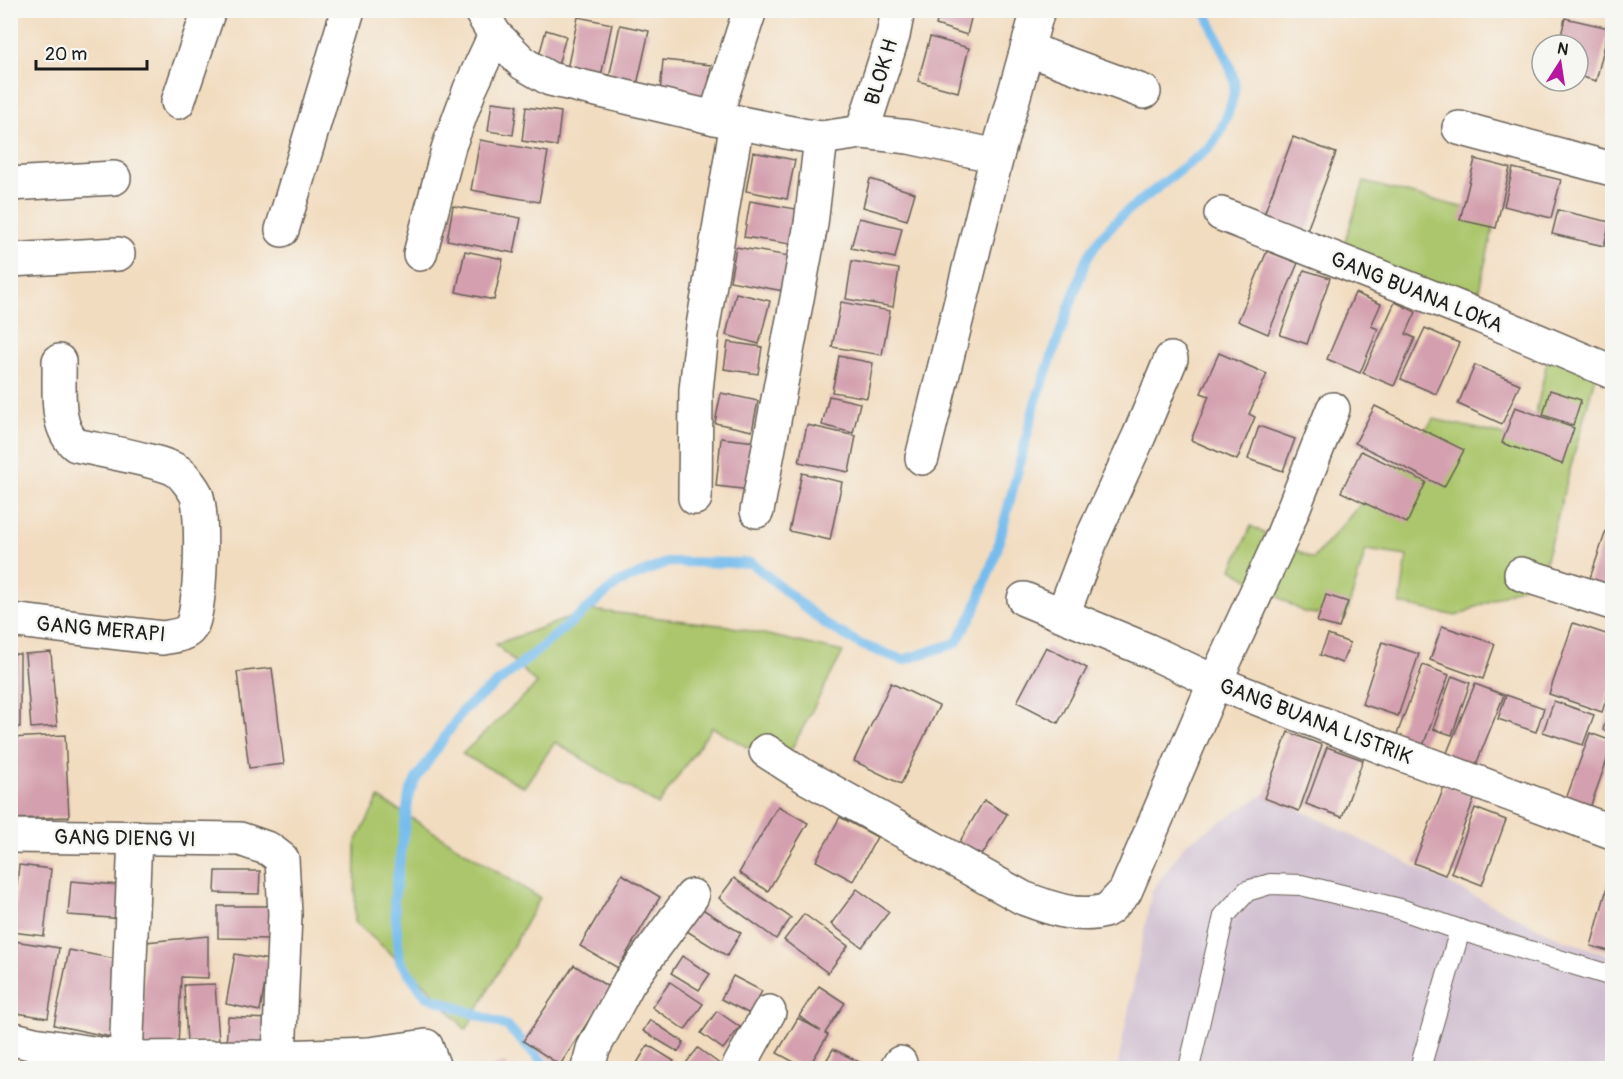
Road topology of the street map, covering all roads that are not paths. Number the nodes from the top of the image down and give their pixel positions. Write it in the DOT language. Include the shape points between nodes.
graph roads {
  1 [pos="209,10"];
  2 [pos="348,10"];
  3 [pos="750,10"];
  4 [pos="898,10"];
  5 [pos="1038,10"];
  6 [pos="488,23"];
  7 [pos="1027,49"];
  8 [pos="1144,92"];
  9 [pos="178,102"];
  10 [pos="726,120"];
  11 [pos="1459,128"];
  12 [pos="862,132"];
  13 [pos="821,138"];
  14 [pos="997,156"];
  15 [pos="1612,169"];
  16 [pos="114,178"];
  17 [pos="10,184"];
  18 [pos="1221,214"];
  19 [pos="282,230"];
  20 [pos="118,254"];
  21 [pos="420,254"];
  22 [pos="10,260"];
  23 [pos="1171,359"];
  24 [pos="59,361"];
  25 [pos="1612,372"];
  26 [pos="1333,409"];
  27 [pos="922,458"];
  28 [pos="695,498"];
  29 [pos="757,511"];
  30 [pos="1521,574"];
  31 [pos="1024,598"];
  32 [pos="1612,603"];
  33 [pos="1063,614"];
  34 [pos="10,620"];
  35 [pos="1215,682"];
  36 [pos="766,751"];
  37 [pos="1612,832"];
  38 [pos="10,836"];
  39 [pos="135,837"];
  40 [pos="692,896"];
  41 [pos="1460,930"];
  42 [pos="1612,976"];
  43 [pos="769,1012"];
  44 [pos="19,1049"];
  45 [pos="430,1057"];
  46 [pos="126,1058"];
  47 [pos="281,1063"];
  48 [pos="588,1065"];
  49 [pos="738,1068"];
  50 [pos="1189,1068"];
  51 [pos="1420,1068"];
  1 -- 9 [label="street"];
  2 -- 19 [label="street"];
  3 -- 10 [label="street"];
  4 -- 12 [label="street, BLOK H"];
  5 -- 7 [label="street"];
  6 -- 10 [label="street" via="524,64 550,79"];
  6 -- 21 [label="street"];
  7 -- 8 [label="street"];
  7 -- 14 [label="street"];
  10 -- 13 [label="street"];
  10 -- 28 [label="street" via="696,390"];
  11 -- 15 [label="street"];
  12 -- 13 [label="street"];
  12 -- 14 [label="street" via="909,137"];
  13 -- 29 [label="street" via="811,224"];
  14 -- 27 [label="street"];
  16 -- 17 [label="street"];
  18 -- 25 [label="street, GANG BUANA LOKA"];
  20 -- 22 [label="street"];
  23 -- 33 [label="street"];
  24 -- 34 [label="street, GANG MERAPI" via="61,418 68,439 76,445 163,465 179,472 196,494 200,514 198,603 191,627 179,636 162,638"];
  26 -- 35 [label="street" via="1282,537"];
  30 -- 32 [label="street"];
  31 -- 33 [label="street, GANG BUANA LISTRIK"];
  33 -- 35 [label="street, GANG BUANA LISTRIK"];
  35 -- 36 [label="street" via="1125,892 1105,911 1054,910 1023,898"];
  35 -- 37 [label="street, GANG BUANA LISTRIK"];
  38 -- 39 [label="street, GANG DIENG VI"];
  39 -- 46 [label="street"];
  39 -- 47 [label="street, GANG DIENG VI" via="240,840 269,849 282,859 285,914"];
  40 -- 48 [label="street" via="629,982"];
  41 -- 42 [label="lane"];
  41 -- 50 [label="lane" via="1400,909 1301,885 1270,884 1247,891 1224,916"];
  41 -- 51 [label="lane"];
  43 -- 49 [label="street"];
  44 -- 46 [label="street"];
  45 -- 47 [label="street" via="376,1053"];
  46 -- 47 [label="street"];
}
